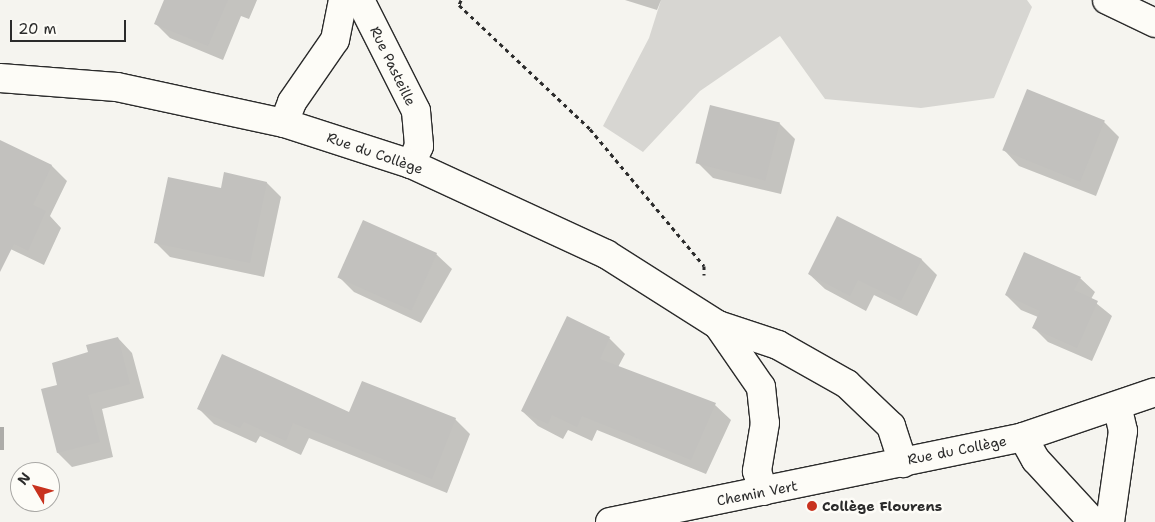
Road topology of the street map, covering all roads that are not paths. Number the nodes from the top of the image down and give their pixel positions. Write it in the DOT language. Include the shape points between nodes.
graph roads {
  1 [pos="343,0"];
  2 [pos="360,0"];
  3 [pos="1107,0"];
  4 [pos="1155,24"];
  5 [pos="0,78"];
  6 [pos="284,123"];
  7 [pos="411,164"];
  8 [pos="710,320"];
  9 [pos="1155,392"];
  10 [pos="1118,408"];
  11 [pos="1023,437"];
  12 [pos="903,463"];
  13 [pos="763,491"];
  14 [pos="610,522"];
  15 [pos="1093,522"];
  16 [pos="1110,522"];
  1 -- 6 [label="street" via="335,40 292,102"];
  2 -- 7 [label="street, Rue Pasteille" via="416,111 419,146"];
  3 -- 4 [label="street"];
  5 -- 6 [label="street, Rue du Collège" via="117,87"];
  6 -- 7 [label="street, Rue du Collège"];
  7 -- 8 [label="street, Rue du Collège" via="606,254"];
  8 -- 12 [label="street, Rue du Collège" via="778,345 847,384 891,426"];
  8 -- 13 [label="street, Rue du Collège" via="761,388 765,423 757,471"];
  9 -- 10 [label="street, Rue du Collège"];
  10 -- 11 [label="street, Rue du Collège"];
  10 -- 16 [label="street" via="1123,431"];
  11 -- 12 [label="street, Rue du Collège"];
  11 -- 15 [label="street" via="1036,460"];
  12 -- 13 [label="street, Chemin Vert"];
  13 -- 14 [label="street, Chemin Vert"];
}
